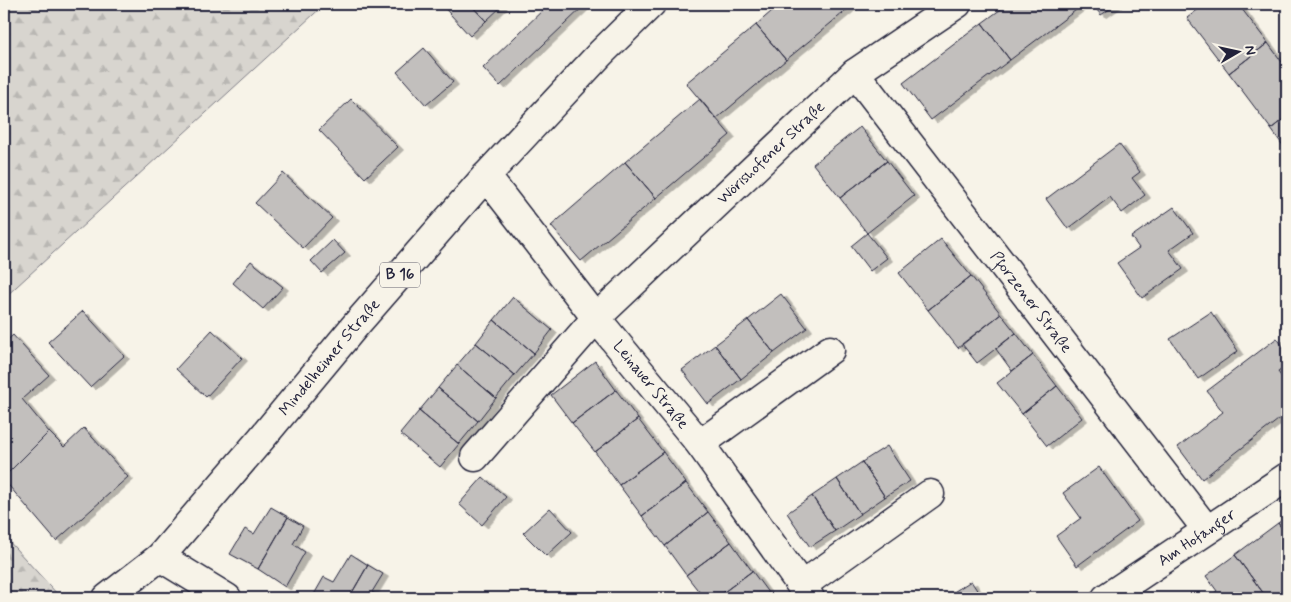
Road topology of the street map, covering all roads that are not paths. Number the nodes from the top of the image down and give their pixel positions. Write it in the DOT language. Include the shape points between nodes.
graph roads {
  1 [pos="651,4"];
  2 [pos="957,4"];
  3 [pos="855,73"];
  4 [pos="486,176"];
  5 [pos="596,318"];
  6 [pos="830,350"];
  7 [pos="700,444"];
  8 [pos="475,457"];
  9 [pos="1287,477"];
  10 [pos="930,494"];
  11 [pos="1207,530"];
  12 [pos="160,557"];
  13 [pos="805,592"];
  14 [pos="107,598"];
  15 [pos="227,598"];
  16 [pos="1106,598"];
  1 -- 4 [label="street, Mindelheimer Straße / B 16"];
  2 -- 3 [label="street, Wörishofener Straße"];
  3 -- 5 [label="street, Wörishofener Straße"];
  3 -- 11 [label="street, Pforzener Straße"];
  4 -- 5 [label="street, Leinauer Straße"];
  4 -- 12 [label="street, Mindelheimer Straße / B 16"];
  5 -- 7 [label="street, Leinauer Straße"];
  5 -- 8 [label="street, Wörishofener Straße"];
  6 -- 7 [label="street"];
  7 -- 13 [label="street, Leinauer Straße"];
  9 -- 11 [label="street, Am Hofanger"];
  10 -- 13 [label="street"];
  11 -- 16 [label="street, Am Hofanger"];
  12 -- 14 [label="street, Mindelheimer Straße / B 16"];
  12 -- 15 [label="street"];
}
